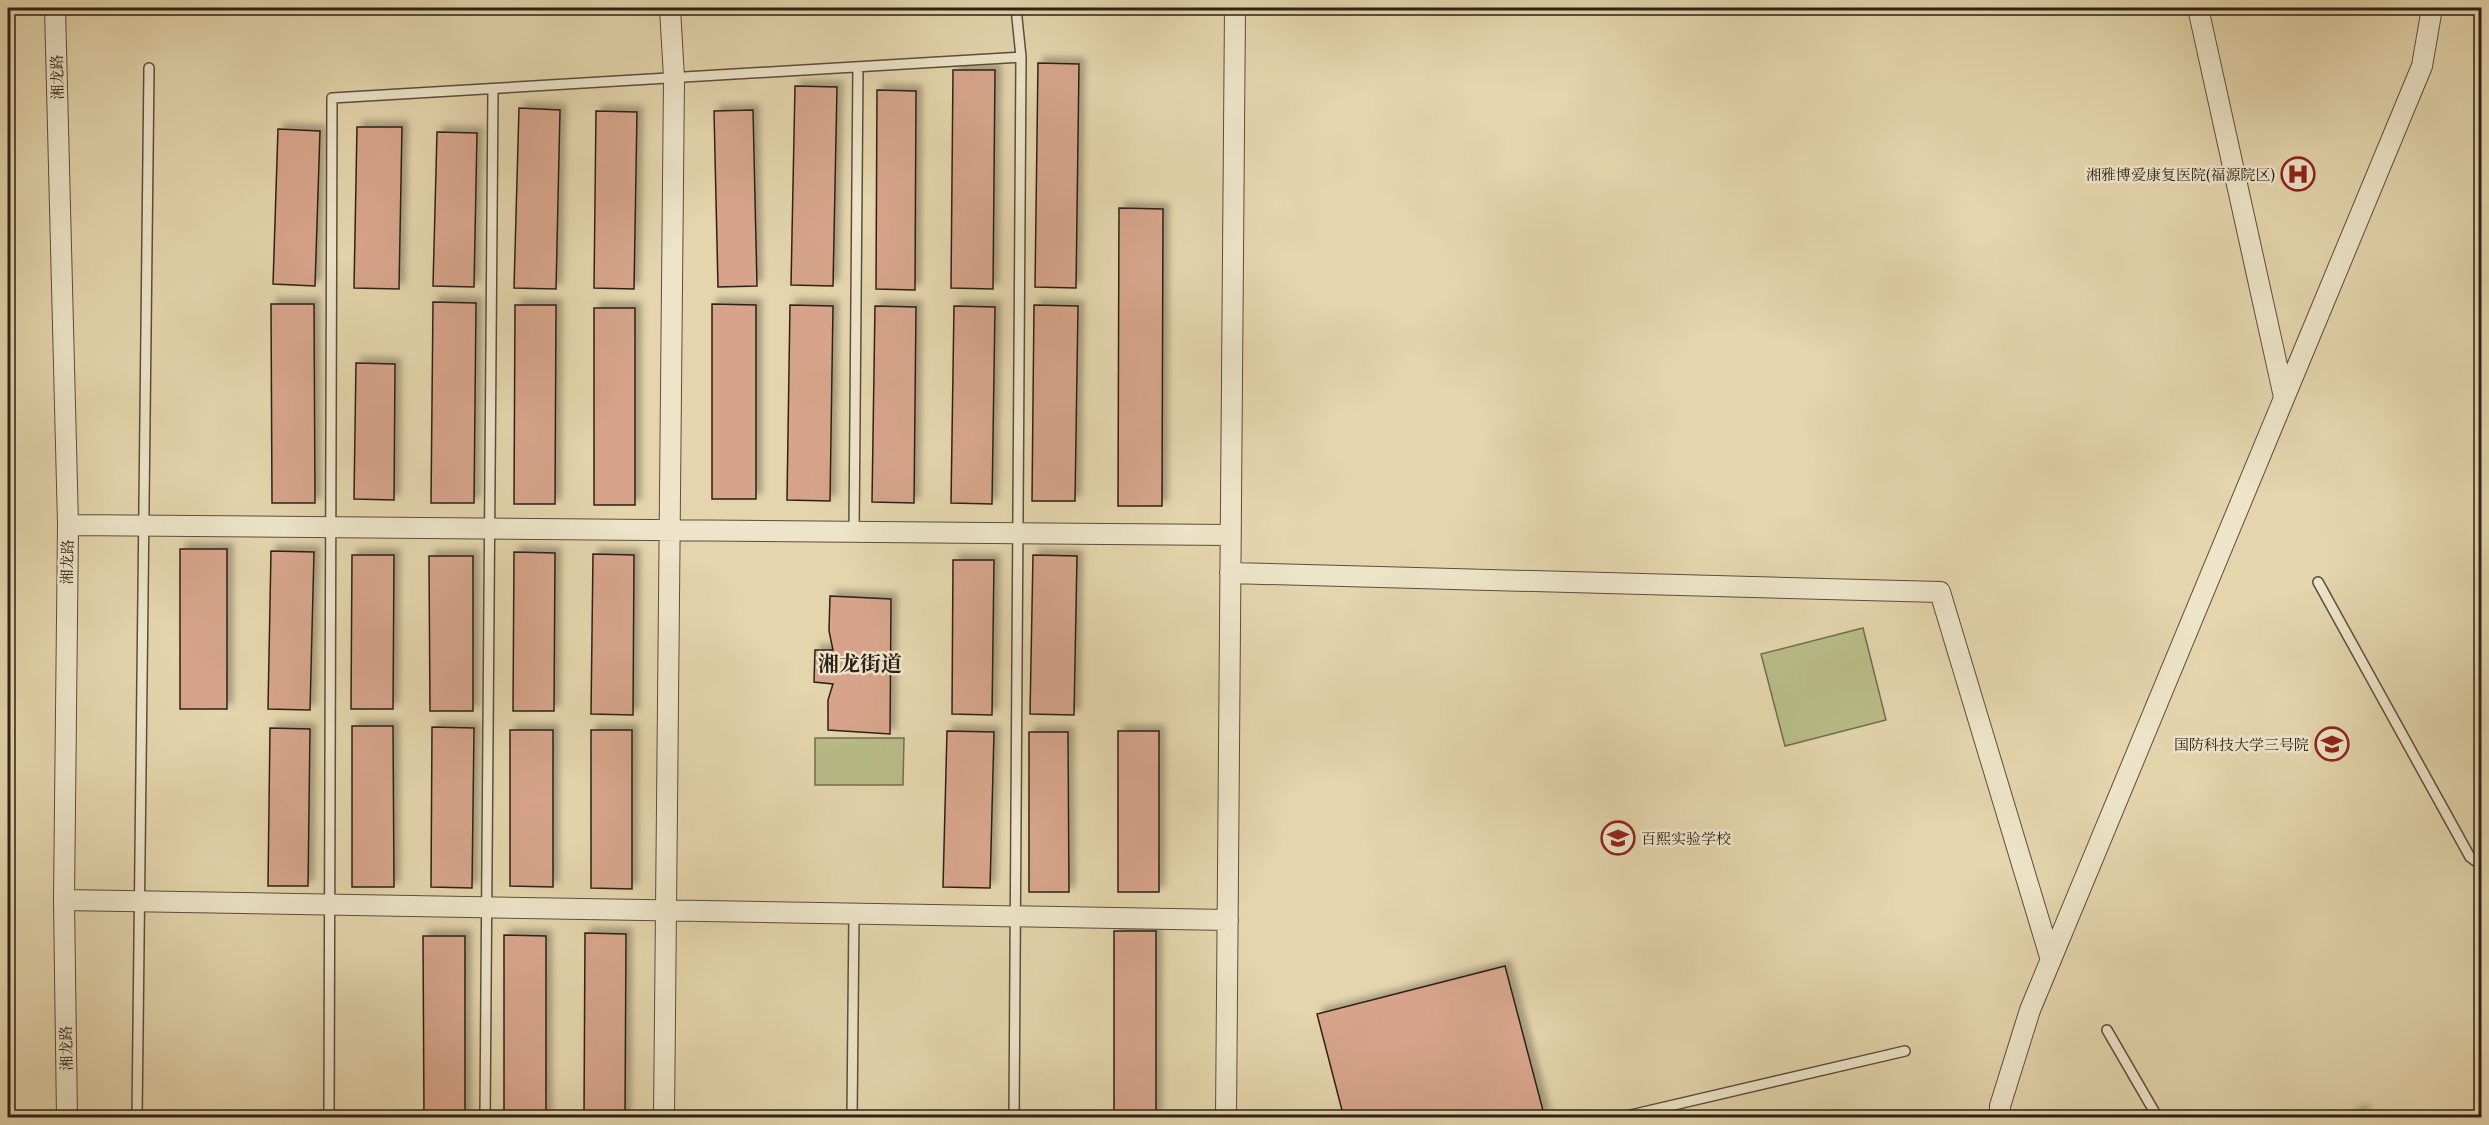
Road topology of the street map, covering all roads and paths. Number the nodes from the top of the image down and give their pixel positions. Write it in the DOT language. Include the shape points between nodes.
graph roads {
  1 [pos="55,8"];
  2 [pos="670,8"];
  3 [pos="1016,8"];
  4 [pos="1235,8"];
  5 [pos="2198,8"];
  6 [pos="2432,8"];
  7 [pos="1021,57"];
  8 [pos="858,67"];
  9 [pos="149,68"];
  10 [pos="674,78"];
  11 [pos="493,89"];
  12 [pos="2284,396"];
  13 [pos="68,525"];
  14 [pos="143,526"];
  15 [pos="331,527"];
  16 [pos="489,529"];
  17 [pos="670,530"];
  18 [pos="855,531"];
  19 [pos="1017,533"];
  20 [pos="1230,535"];
  21 [pos="1230,573"];
  22 [pos="2318,582"];
  23 [pos="2481,866"];
  24 [pos="64,900"];
  25 [pos="139,901"];
  26 [pos="330,905"];
  27 [pos="486,907"];
  28 [pos="666,910"];
  29 [pos="854,914"];
  30 [pos="1016,916"];
  31 [pos="1228,920"];
  32 [pos="2051,960"];
  33 [pos="2107,1030"];
  34 [pos="1905,1051"];
  35 [pos="67,1118"];
  36 [pos="137,1118"];
  37 [pos="329,1118"];
  38 [pos="484,1118"];
  39 [pos="664,1118"];
  40 [pos="852,1118"];
  41 [pos="1014,1118"];
  42 [pos="1226,1118"];
  43 [pos="1618,1118"];
  44 [pos="2001,1118"];
  45 [pos="2158,1118"];
  1 -- 13 [label="street, 湘龙路"];
  2 -- 10 [label="street"];
  3 -- 7 [label="lane"];
  4 -- 20 [label="street"];
  5 -- 12 [label="street"];
  6 -- 12 [label="street" via="2422,66"];
  7 -- 8 [label="lane"];
  7 -- 19 [label="lane"];
  8 -- 10 [label="lane"];
  8 -- 18 [label="lane"];
  9 -- 14 [label="lane"];
  10 -- 11 [label="lane"];
  10 -- 17 [label="street"];
  11 -- 15 [label="lane" via="332,98"];
  11 -- 16 [label="lane"];
  12 -- 32 [label="street"];
  13 -- 14 [label="street"];
  13 -- 24 [label="street, 湘龙路"];
  14 -- 15 [label="street"];
  14 -- 25 [label="lane"];
  15 -- 16 [label="street"];
  15 -- 26 [label="lane"];
  16 -- 17 [label="street"];
  16 -- 27 [label="lane"];
  17 -- 18 [label="street"];
  17 -- 28 [label="street"];
  18 -- 19 [label="street"];
  19 -- 20 [label="street"];
  19 -- 30 [label="lane"];
  20 -- 21 [label="street"];
  21 -- 31 [label="street"];
  21 -- 32 [label="street" via="1940,592"];
  22 -- 23 [label="lane" via="2470,857"];
  24 -- 25 [label="street"];
  24 -- 35 [label="street, 湘龙路"];
  25 -- 26 [label="street"];
  25 -- 36 [label="lane"];
  26 -- 27 [label="street"];
  26 -- 37 [label="lane"];
  27 -- 28 [label="street"];
  27 -- 38 [label="lane"];
  28 -- 29 [label="street"];
  28 -- 39 [label="street"];
  29 -- 30 [label="street"];
  29 -- 40 [label="lane"];
  30 -- 31 [label="street"];
  30 -- 41 [label="lane"];
  31 -- 42 [label="street"];
  32 -- 44 [label="street" via="2030,1010 2000,1106"];
  33 -- 45 [label="lane"];
  34 -- 43 [label="lane"];
}
